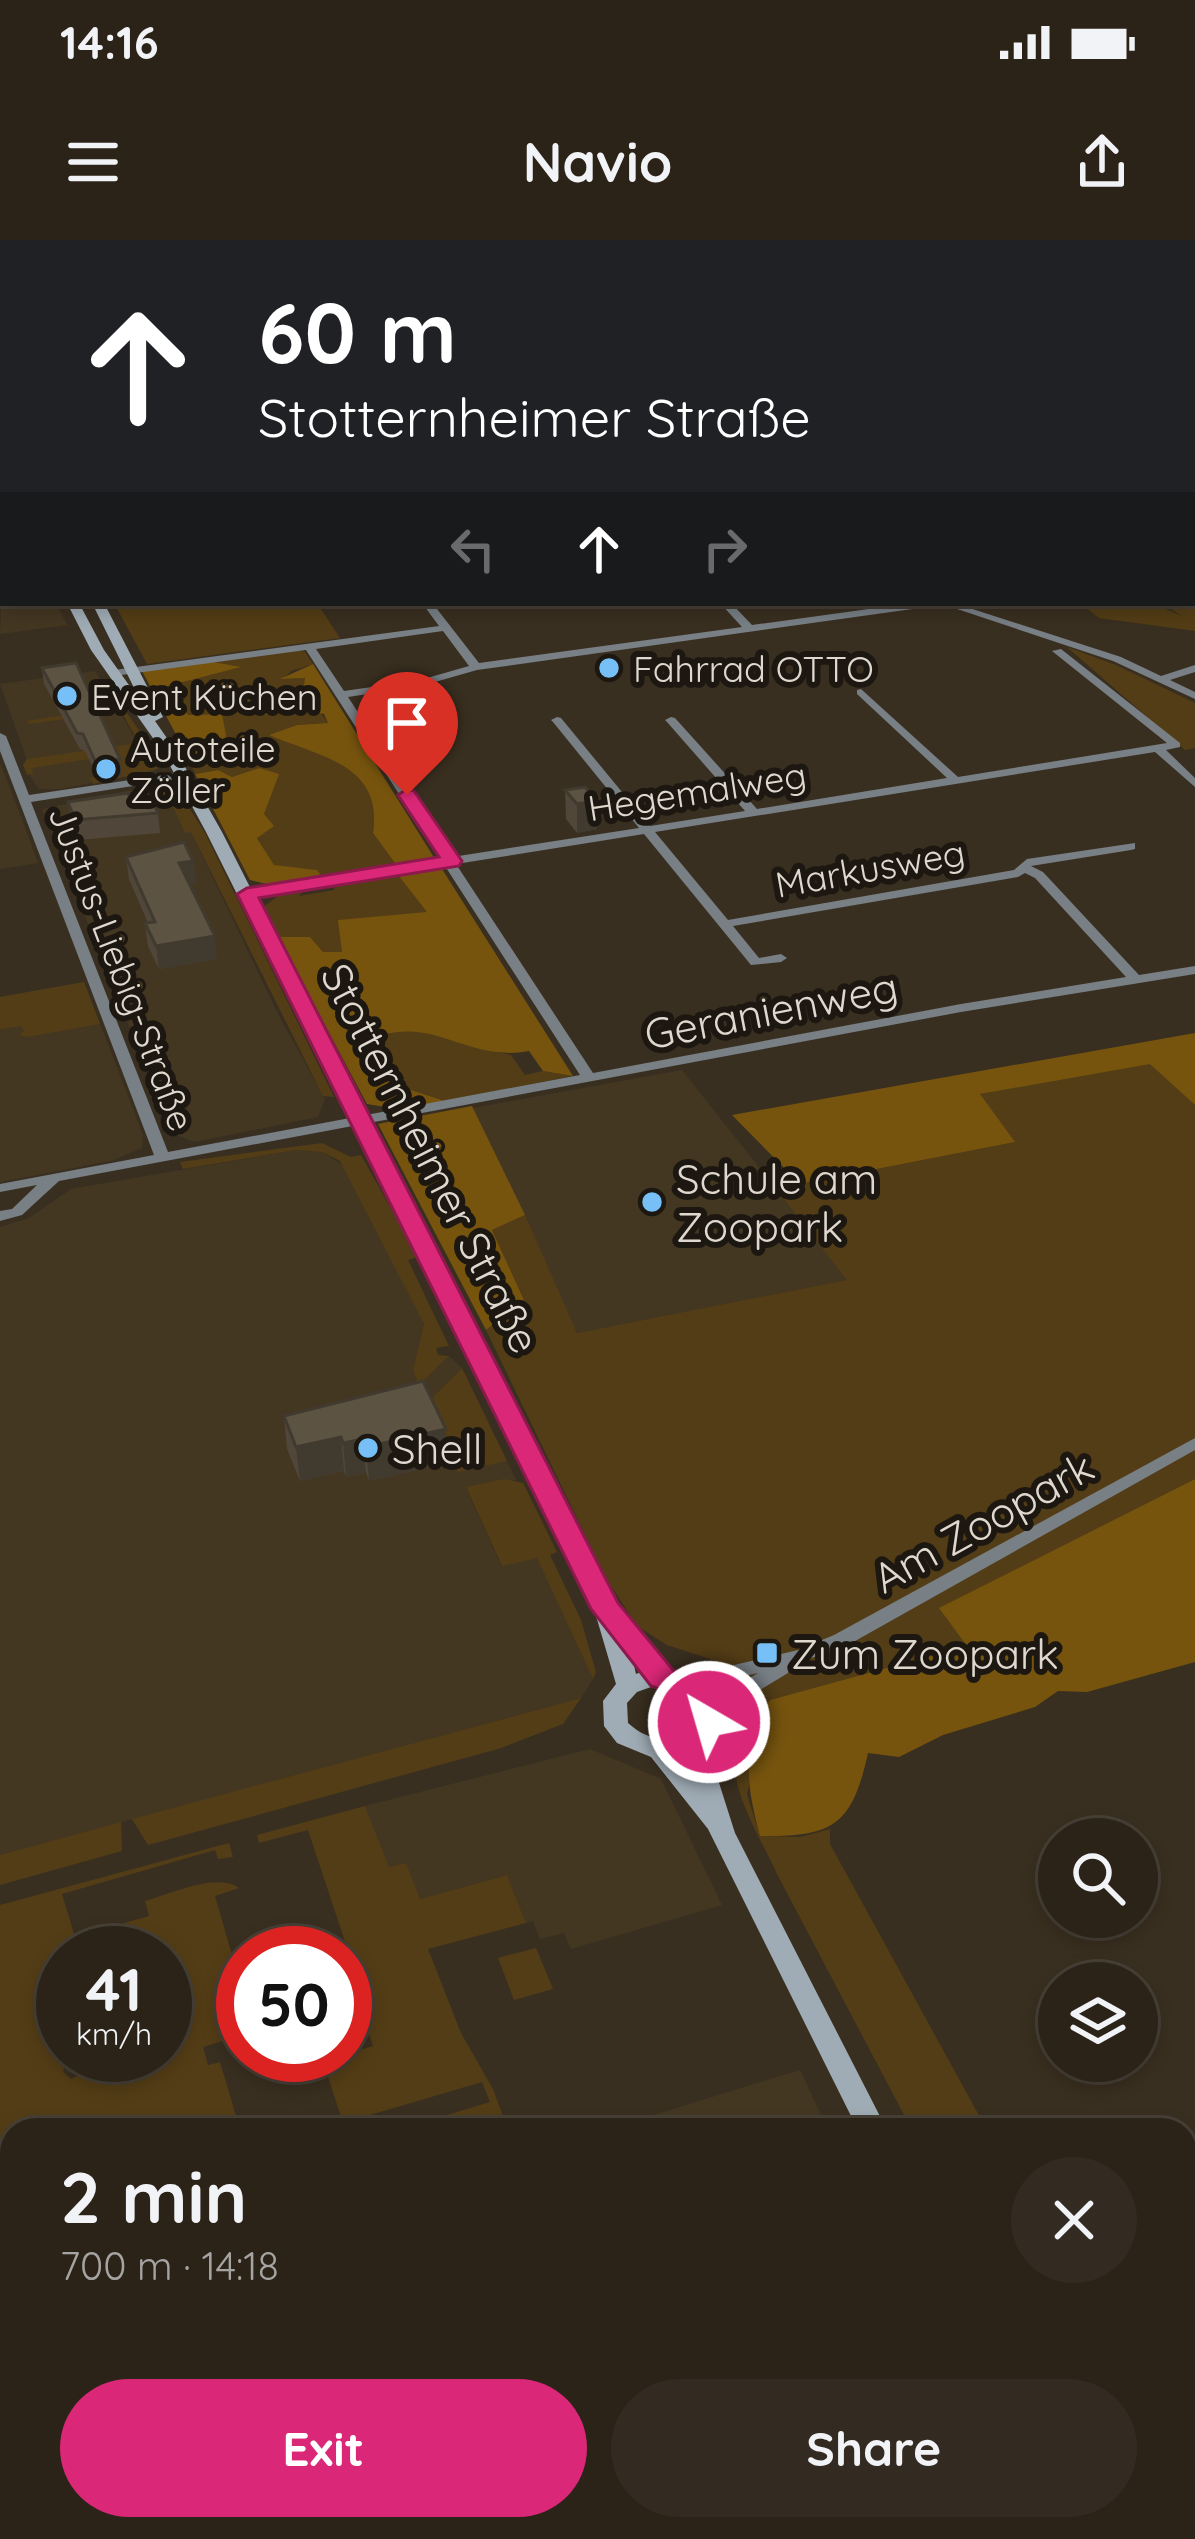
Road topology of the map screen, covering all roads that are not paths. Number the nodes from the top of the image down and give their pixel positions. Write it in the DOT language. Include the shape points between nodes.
graph roads {
  1 [pos="75,606"];
  2 [pos="100,606"];
  3 [pos="429,606"];
  4 [pos="727,606"];
  5 [pos="894,606"];
  6 [pos="953,606"];
  7 [pos="445,628"];
  8 [pos="750,629"];
  9 [pos="309,646"];
  10 [pos="1057,651"];
  11 [pos="476,667"];
  12 [pos="1195,668"];
  13 [pos="133,670"];
  14 [pos="114,673"];
  15 [pos="1162,679"];
  16 [pos="861,692"];
  17 [pos="341,695"];
  18 [pos="1195,696"];
  19 [pos="557,720"];
  20 [pos="671,720"];
  21 [pos="0,736"];
  22 [pos="1156,748"];
  23 [pos="169,751"];
  24 [pos="184,776"];
  25 [pos="955,780"];
  26 [pos="1195,784"];
  27 [pos="26,799"];
  28 [pos="754,813"];
  29 [pos="646,830"];
  30 [pos="1131,846"];
  31 [pos="452,861"];
  32 [pos="1024,868"];
  33 [pos="247,894"];
  34 [pos="724,924"];
  35 [pos="781,958"];
  36 [pos="1195,970"];
  37 [pos="1135,979"];
  38 [pos="590,1078"];
  39 [pos="361,1122"];
  40 [pos="163,1158"];
  41 [pos="55,1178"];
  42 [pos="0,1188"];
  43 [pos="0,1216"];
  44 [pos="1195,1443"];
  45 [pos="606,1609"];
  46 [pos="802,1656"];
  47 [pos="674,1680"];
  48 [pos="628,1686"];
  49 [pos="710,1711"];
  50 [pos="693,1741"];
  51 [pos="659,1749"];
  52 [pos="722,1834"];
  53 [pos="868,2118"];
  1 -- 14 [label="main road, Stotternheimer Straße"];
  2 -- 13 [label="main road, Stotternheimer Straße"];
  3 -- 7 [label="street"];
  4 -- 8 [label="street"];
  5 -- 8 [label="street"];
  6 -- 15 [label="street"];
  7 -- 9 [label="street"];
  7 -- 11 [label="street"];
  8 -- 11 [label="street"];
  9 -- 13 [label="street"];
  9 -- 17 [label="street"];
  10 -- 22 [label="street" via="1176,745"];
  11 -- 17 [label="street"];
  12 -- 15 [label="street"];
  13 -- 14 [label="street"];
  13 -- 23 [label="main road, Stotternheimer Straße"];
  14 -- 23 [label="main road, Stotternheimer Straße"];
  15 -- 18 [label="street"];
  16 -- 25 [label="street"];
  17 -- 31 [label="street"];
  19 -- 29 [label="street"];
  20 -- 28 [label="street"];
  21 -- 27 [label="street, Justus-Liebig-Straße"];
  22 -- 25 [label="street, Hegemalweg"];
  22 -- 26 [label="street"];
  23 -- 24 [label="main road, Stotternheimer Straße"];
  24 -- 27 [label="street, Justus-Liebig-Straße"];
  24 -- 33 [label="main road, Stotternheimer Straße"];
  25 -- 28 [label="street, Hegemalweg"];
  27 -- 40 [label="street, Justus-Liebig-Straße"];
  28 -- 29 [label="street, Hegemalweg"];
  29 -- 31 [label="street, Hegemalweg"];
  29 -- 34 [label="street"];
  30 -- 32 [label="street, Markusweg"];
  31 -- 33 [label="street, Hegemalweg"];
  31 -- 38 [label="street"];
  32 -- 34 [label="street, Markusweg"];
  32 -- 37 [label="street"];
  33 -- 39 [label="main road, Stotternheimer Straße"];
  34 -- 35 [label="street" via="756,962"];
  36 -- 37 [label="street, Geranienweg"];
  37 -- 38 [label="street, Geranienweg"];
  38 -- 39 [label="street, Geranienweg"];
  39 -- 40 [label="street, Justus-Liebig-Straße"];
  39 -- 45 [label="main road, Stotternheimer Straße"];
  40 -- 41 [label="street, Justus-Liebig-Straße"];
  41 -- 42 [label="street, Justus-Liebig-Straße"];
  41 -- 43 [label="street, Justus-Liebig-Straße" via="17,1212"];
  44 -- 46 [label="street, Am Zoopark" via="874,1625"];
  45 -- 47 [label="main road"];
  45 -- 48 [label="main road"];
  46 -- 47 [label="street, Am Zoopark"];
  46 -- 49 [label="street, Am Zoopark"];
  47 -- 48 [label="main road"];
  47 -- 49 [label="main road" via="698,1690"];
  48 -- 51 [label="main road" via="615,1701 616,1726 632,1742"];
  49 -- 50 [label="main road"];
  50 -- 51 [label="main road"];
  50 -- 52 [label="main road"];
  51 -- 52 [label="main road"];
  52 -- 53 [label="main road"];
}
